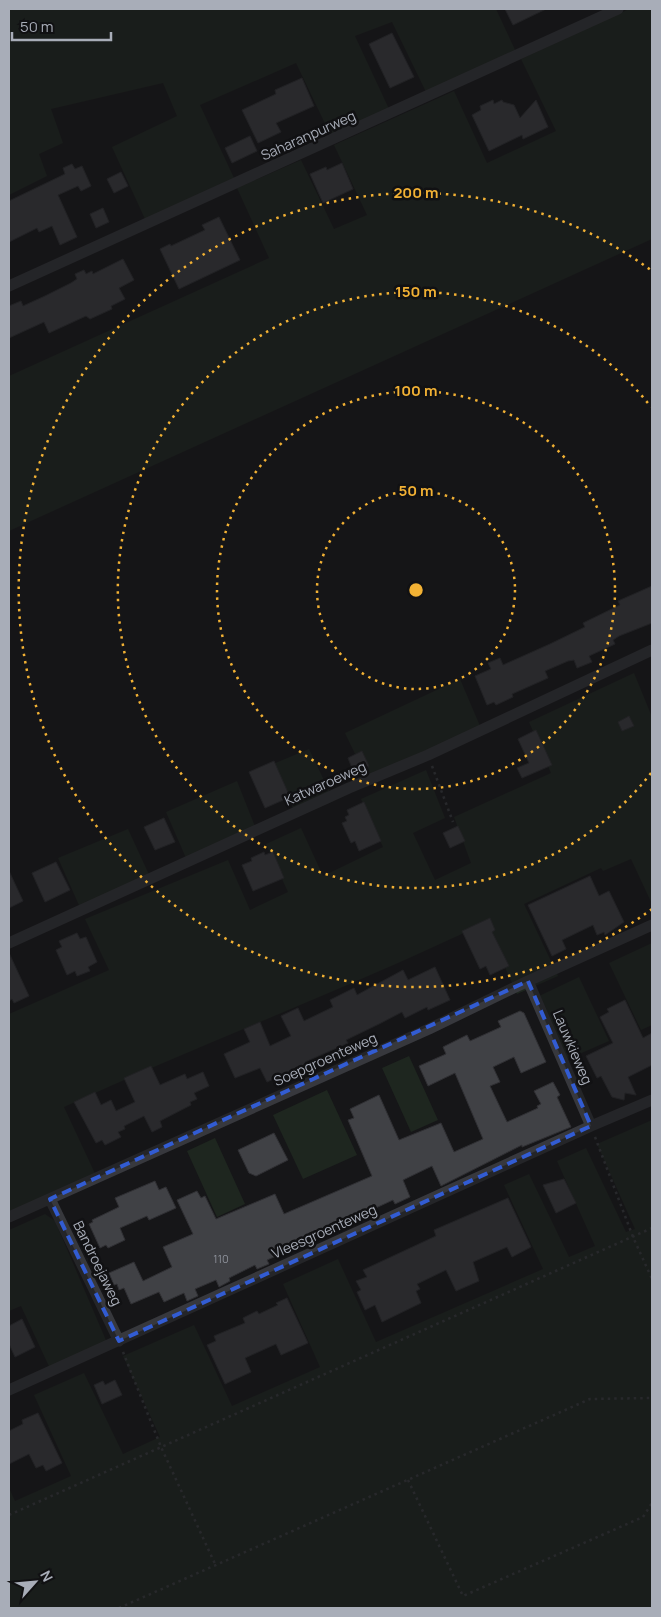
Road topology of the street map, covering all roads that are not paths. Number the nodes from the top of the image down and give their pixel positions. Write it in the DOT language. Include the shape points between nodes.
graph roads {
  1 [pos="618,9"];
  2 [pos="9,286"];
  3 [pos="652,650"];
  4 [pos="652,925"];
  5 [pos="9,943"];
  6 [pos="528,981"];
  7 [pos="652,1100"];
  8 [pos="591,1126"];
  9 [pos="50,1199"];
  10 [pos="9,1217"];
  11 [pos="119,1341"];
  12 [pos="9,1390"];
  1 -- 2 [label="street, Saharanpurweg"];
  3 -- 5 [label="street, Katwaroeweg" via="428,755"];
  4 -- 6 [label="street, Soepgroenteweg"];
  6 -- 8 [label="street, Lauwkieweg"];
  6 -- 9 [label="street, Soepgroenteweg" via="429,1029"];
  7 -- 8 [label="street, Vleesgroenteweg"];
  8 -- 11 [label="street, Vleesgroenteweg"];
  9 -- 10 [label="street, Soepgroenteweg"];
  9 -- 11 [label="street, Bandroejaweg"];
  11 -- 12 [label="street, Vleesgroenteweg"];
}
